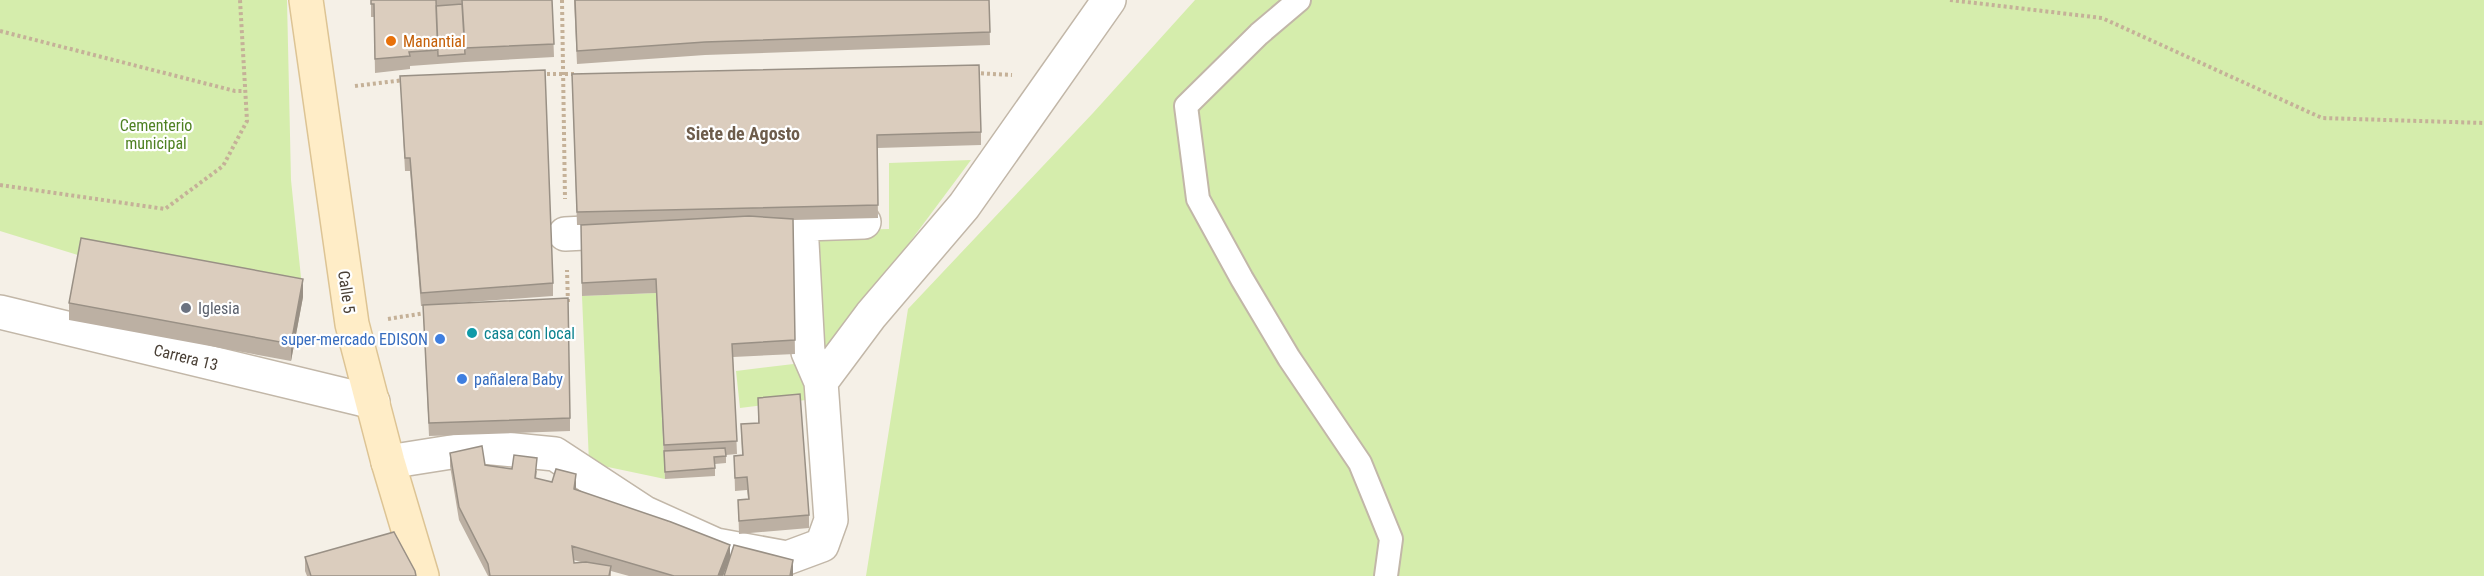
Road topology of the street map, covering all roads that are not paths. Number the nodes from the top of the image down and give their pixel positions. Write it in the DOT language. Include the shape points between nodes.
graph roads {
  1 [pos="306,0"];
  2 [pos="1109,0"];
  3 [pos="1299,0"];
  4 [pos="864,222"];
  5 [pos="801,224"];
  6 [pos="718,228"];
  7 [pos="660,230"];
  8 [pos="565,234"];
  9 [pos="0,312"];
  10 [pos="820,382"];
  11 [pos="373,402"];
  12 [pos="388,462"];
  13 [pos="422,576"];
  14 [pos="1386,576"];
  1 -- 11 [label="street, Calle 5" via="352,324"];
  2 -- 10 [label="street" via="964,206"];
  3 -- 14 [label="lane" via="1186,106 1198,199 1289,358 1360,463 1391,539"];
  4 -- 5 [label="street"];
  5 -- 6 [label="street"];
  5 -- 10 [label="street" via="808,352"];
  7 -- 8 [label="street"];
  9 -- 11 [label="street, Carrera 13"];
  10 -- 12 [label="street" via="831,520 822,545 787,558 716,545 645,513 555,454 483,447"];
  11 -- 12 [label="street, Calle 5"];
  12 -- 13 [label="street, Calle 5"];
}
